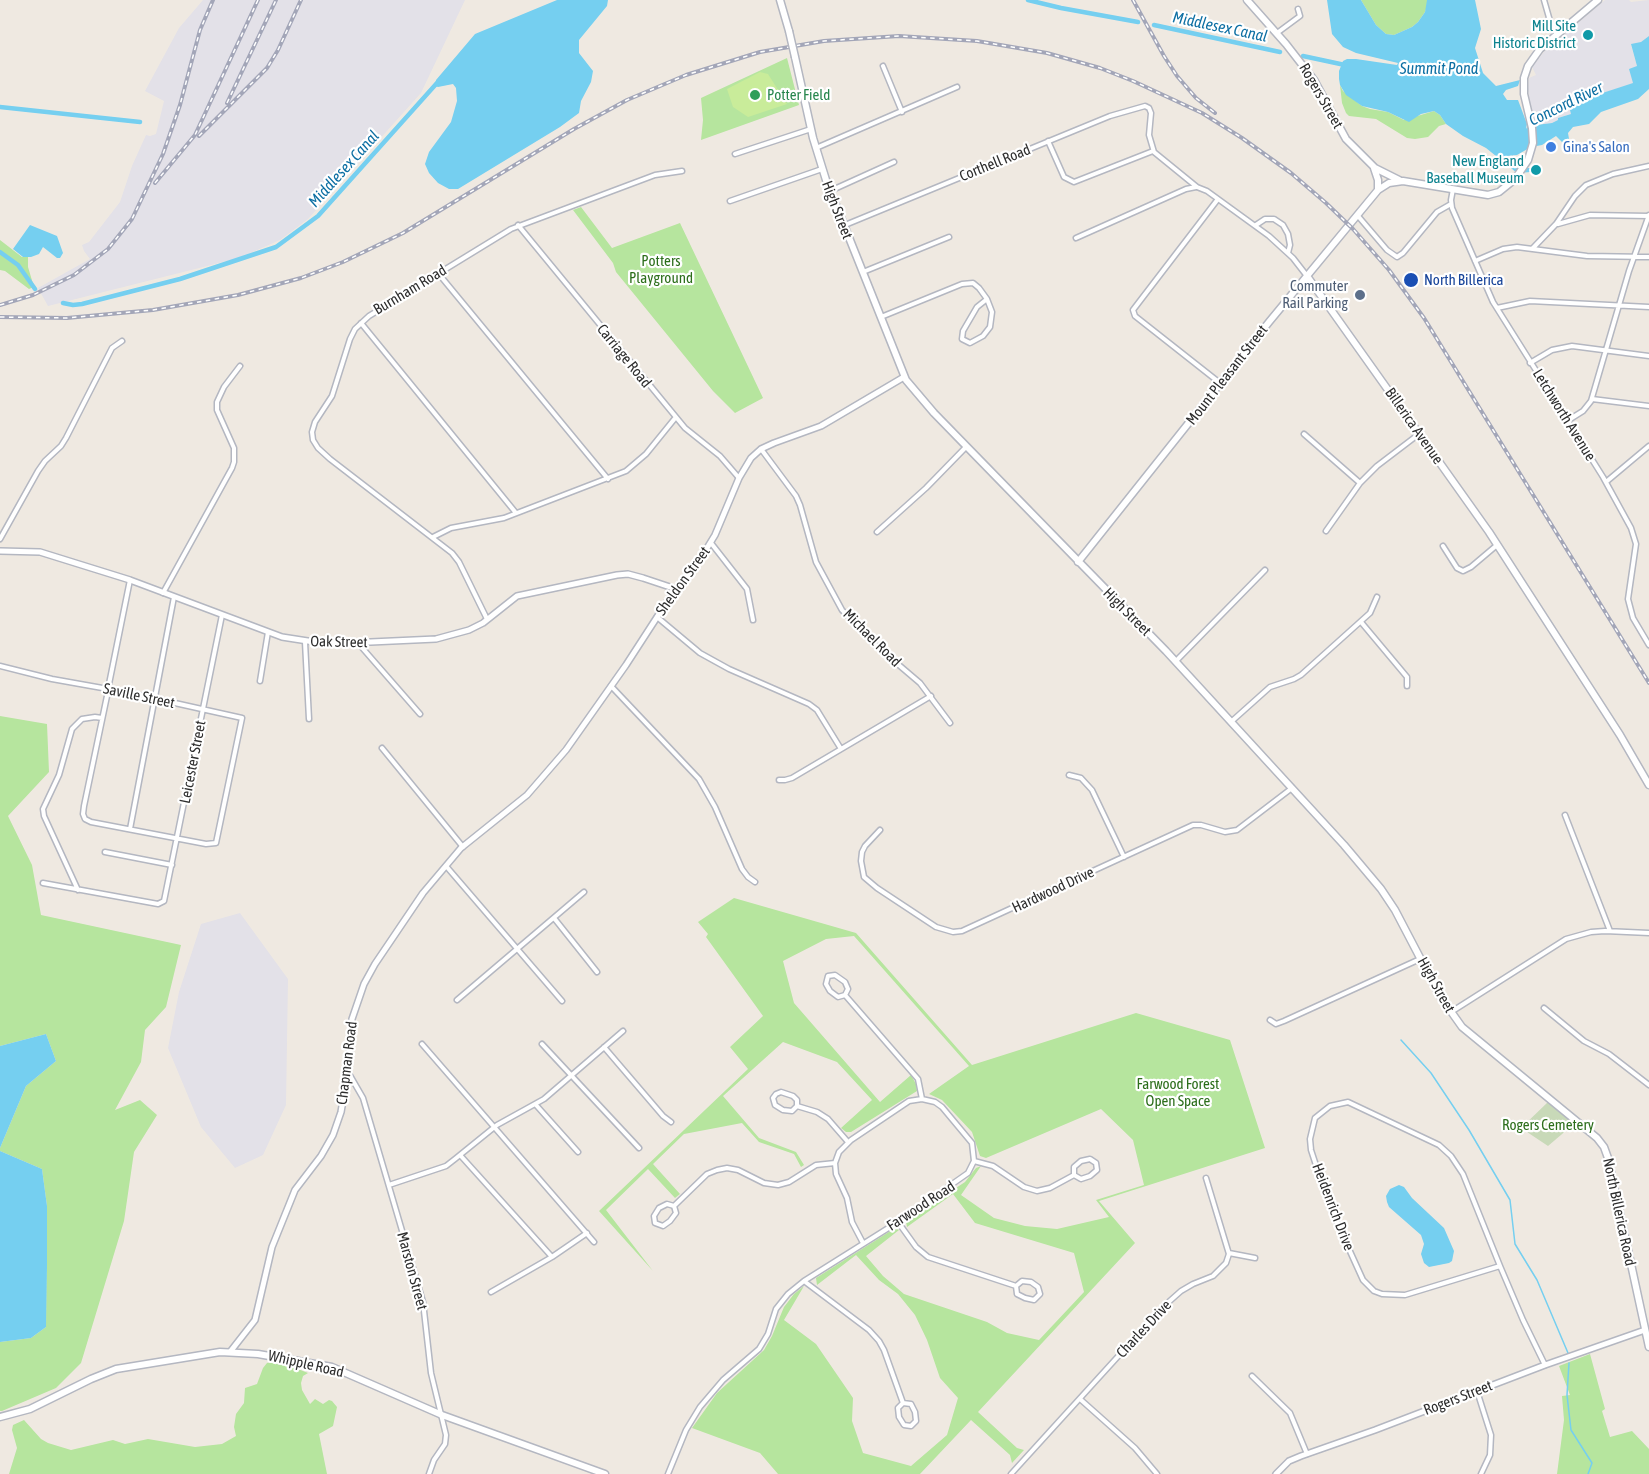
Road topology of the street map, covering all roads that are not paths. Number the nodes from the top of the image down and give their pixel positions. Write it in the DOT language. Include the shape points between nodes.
graph roads {
  1 [pos="780,0"];
  2 [pos="1247,0"];
  3 [pos="1544,0"];
  4 [pos="1598,0"];
  5 [pos="1298,9"];
  6 [pos="1277,33"];
  7 [pos="1557,34"];
  8 [pos="883,66"];
  9 [pos="957,87"];
  10 [pos="902,112"];
  11 [pos="811,129"];
  12 [pos="1048,141"];
  13 [pos="816,148"];
  14 [pos="1153,151"];
  15 [pos="735,154"];
  16 [pos="894,162"];
  17 [pos="1372,165"];
  18 [pos="1649,166"];
  19 [pos="822,169"];
  20 [pos="682,171"];
  21 [pos="1403,181"];
  22 [pos="1197,187"];
  23 [pos="1453,189"];
  24 [pos="1378,190"];
  25 [pos="830,191"];
  26 [pos="1218,199"];
  27 [pos="730,201"];
  28 [pos="1451,204"];
  29 [pos="1357,215"];
  30 [pos="1649,215"];
  31 [pos="1556,224"];
  32 [pos="518,225"];
  33 [pos="1256,225"];
  34 [pos="843,226"];
  35 [pos="949,237"];
  36 [pos="1076,238"];
  37 [pos="1533,248"];
  38 [pos="1288,253"];
  39 [pos="1634,257"];
  40 [pos="1649,257"];
  41 [pos="1475,261"];
  42 [pos="862,272"];
  43 [pos="438,273"];
  44 [pos="1307,276"];
  45 [pos="987,299"];
  46 [pos="1619,306"];
  47 [pos="1649,307"];
  48 [pos="1497,308"];
  49 [pos="881,318"];
  50 [pos="361,323"];
  51 [pos="122,341"];
  52 [pos="1606,351"];
  53 [pos="1649,356"];
  54 [pos="1530,363"];
  55 [pos="240,366"];
  56 [pos="904,377"];
  57 [pos="1221,384"];
  58 [pos="1592,399"];
  59 [pos="1649,406"];
  60 [pos="676,417"];
  61 [pos="1567,421"];
  62 [pos="1304,434"];
  63 [pos="1420,434"];
  64 [pos="1649,446"];
  65 [pos="966,447"];
  66 [pos="761,449"];
  67 [pos="739,478"];
  68 [pos="608,479"];
  69 [pos="1360,483"];
  70 [pos="1606,483"];
  71 [pos="516,513"];
  72 [pos="1326,531"];
  73 [pos="877,532"];
  74 [pos="433,537"];
  75 [pos="0,539"];
  76 [pos="711,543"];
  77 [pos="1497,544"];
  78 [pos="1443,546"];
  79 [pos="0,551"];
  80 [pos="1078,562"];
  81 [pos="1265,570"];
  82 [pos="130,580"];
  83 [pos="676,589"];
  84 [pos="163,593"];
  85 [pos="174,597"];
  86 [pos="1377,597"];
  87 [pos="222,615"];
  88 [pos="657,617"];
  89 [pos="487,619"];
  90 [pos="753,620"];
  91 [pos="1361,622"];
  92 [pos="268,632"];
  93 [pos="305,642"];
  94 [pos="358,643"];
  95 [pos="1649,645"];
  96 [pos="1176,661"];
  97 [pos="0,666"];
  98 [pos="260,681"];
  99 [pos="611,686"];
  100 [pos="1407,686"];
  101 [pos="108,689"];
  102 [pos="931,696"];
  103 [pos="155,699"];
  104 [pos="203,710"];
  105 [pos="420,714"];
  106 [pos="102,718"];
  107 [pos="309,719"];
  108 [pos="1232,721"];
  109 [pos="950,723"];
  110 [pos="382,748"];
  111 [pos="841,749"];
  112 [pos="1069,775"];
  113 [pos="779,780"];
  114 [pos="1649,785"];
  115 [pos="1292,788"];
  116 [pos="1565,815"];
  117 [pos="488,827"];
  118 [pos="130,829"];
  119 [pos="880,830"];
  120 [pos="177,838"];
  121 [pos="463,847"];
  122 [pos="105,852"];
  123 [pos="1124,857"];
  124 [pos="172,865"];
  125 [pos="445,866"];
  126 [pos="755,882"];
  127 [pos="43,883"];
  128 [pos="79,890"];
  129 [pos="584,892"];
  130 [pos="554,918"];
  131 [pos="1610,931"];
  132 [pos="1649,933"];
  133 [pos="517,949"];
  134 [pos="1421,959"];
  135 [pos="597,972"];
  136 [pos="845,995"];
  137 [pos="457,1000"];
  138 [pos="562,1001"];
  139 [pos="1544,1008"];
  140 [pos="1451,1012"];
  141 [pos="1270,1020"];
  142 [pos="623,1031"];
  143 [pos="422,1044"];
  144 [pos="542,1044"];
  145 [pos="604,1047"];
  146 [pos="348,1071"];
  147 [pos="570,1076"];
  148 [pos="1649,1085"];
  149 [pos="922,1099"];
  150 [pos="536,1105"];
  151 [pos="797,1106"];
  152 [pos="671,1122"];
  153 [pos="495,1127"];
  154 [pos="848,1142"];
  155 [pos="1604,1147"];
  156 [pos="639,1148"];
  157 [pos="578,1152"];
  158 [pos="460,1155"];
  159 [pos="974,1161"];
  160 [pos="835,1163"];
  161 [pos="1074,1175"];
  162 [pos="1206,1178"];
  163 [pos="389,1185"];
  164 [pos="674,1206"];
  165 [pos="898,1222"];
  166 [pos="587,1233"];
  167 [pos="594,1242"];
  168 [pos="863,1243"];
  169 [pos="1229,1253"];
  170 [pos="552,1257"];
  171 [pos="1255,1258"];
  172 [pos="1500,1266"];
  173 [pos="804,1281"];
  174 [pos="1016,1286"];
  175 [pos="491,1292"];
  176 [pos="1645,1330"];
  177 [pos="1649,1347"];
  178 [pos="230,1352"];
  179 [pos="1545,1365"];
  180 [pos="1252,1376"];
  181 [pos="1477,1391"];
  182 [pos="1080,1399"];
  183 [pos="903,1402"];
  184 [pos="442,1415"];
  185 [pos="0,1417"];
  186 [pos="1306,1454"];
  187 [pos="429,1474"];
  188 [pos="605,1474"];
  189 [pos="668,1474"];
  190 [pos="1011,1474"];
  191 [pos="1157,1474"];
  192 [pos="1276,1474"];
  193 [pos="1481,1474"];
  1 -- 11 [label="main road, High Street, bridge"];
  2 -- 6 [label="main road, Rogers Street"];
  3 -- 7 [label="street"];
  4 -- 7 [label="main road"];
  5 -- 6 [label="street" via="1299,16"];
  6 -- 17 [label="main road, Rogers Street" via="1318,86 1346,139"];
  7 -- 23 [label="main road" via="1536,54 1526,72 1524,94 1532,148 1521,171 1494,194"];
  8 -- 10 [label="street"];
  9 -- 10 [label="street"];
  10 -- 13 [label="street"];
  11 -- 13 [label="main road, High Street"];
  11 -- 15 [label="street"];
  12 -- 14 [label="street" via="1064,177 1071,182"];
  12 -- 14 [label="street, Corthell Road" via="1142,106 1148,107 1151,116 1149,135"];
  12 -- 34 [label="street, Corthell Road"];
  13 -- 19 [label="main road, High Street"];
  14 -- 22 [label="street, Billerica Avenue"];
  16 -- 25 [label="street"];
  17 -- 21 [label="main road, Rogers Street"];
  17 -- 24 [label="main road"];
  18 -- 31 [label="street" via="1586,185"];
  19 -- 25 [label="main road, High Street"];
  19 -- 27 [label="street"];
  20 -- 32 [label="street, Burnham Road" via="656,175"];
  21 -- 23 [label="main road"];
  21 -- 24 [label="main road"];
  22 -- 26 [label="street, Billerica Avenue"];
  22 -- 36 [label="street"];
  23 -- 28 [label="street"];
  24 -- 29 [label="main road, Mount Pleasant Street"];
  25 -- 34 [label="main road, High Street"];
  26 -- 33 [label="street, Billerica Avenue"];
  26 -- 57 [label="street" via="1134,308 1135,316"];
  28 -- 29 [label="street" via="1437,212 1397,257"];
  28 -- 41 [label="street, Letchworth Avenue"];
  29 -- 44 [label="main road, Mount Pleasant Street"];
  30 -- 31 [label="street" via="1594,215"];
  30 -- 39 [label="street"];
  31 -- 37 [label="street"];
  32 -- 43 [label="street, Burnham Road"];
  32 -- 60 [label="street, Carriage Road"];
  33 -- 38 [label="street, Billerica Avenue"];
  33 -- 38 [label="street" via="1274,219 1283,225 1290,245"];
  34 -- 42 [label="main road, High Street"];
  35 -- 42 [label="street"];
  37 -- 39 [label="street"];
  37 -- 41 [label="street" via="1507,249"];
  38 -- 44 [label="street, Billerica Avenue"];
  39 -- 40 [label="street"];
  39 -- 46 [label="street"];
  41 -- 48 [label="street, Letchworth Avenue"];
  42 -- 49 [label="main road, High Street"];
  43 -- 50 [label="street, Burnham Road"];
  43 -- 68 [label="street"];
  44 -- 57 [label="main road, Mount Pleasant Street"];
  44 -- 63 [label="main road, Billerica Avenue"];
  45 -- 45 [label="street" via="992,312 990,327 980,339 966,342 962,337 965,327"];
  45 -- 49 [label="street" via="976,285 966,283"];
  46 -- 47 [label="street"];
  46 -- 48 [label="street" via="1530,301"];
  46 -- 52 [label="street"];
  48 -- 54 [label="street, Letchworth Avenue"];
  49 -- 56 [label="main road, High Street"];
  50 -- 71 [label="street"];
  50 -- 74 [label="street, Burnham Road" via="350,339 332,396 315,422 313,440 330,459"];
  51 -- 75 [label="street" via="112,348 66,438 38,471"];
  52 -- 53 [label="street"];
  52 -- 54 [label="street" via="1562,347"];
  52 -- 58 [label="street"];
  54 -- 61 [label="street, Letchworth Avenue"];
  55 -- 84 [label="street" via="217,402 234,448 232,468"];
  56 -- 65 [label="main road, High Street"];
  56 -- 66 [label="street, Sheldon Street" via="821,426"];
  57 -- 80 [label="main road, Mount Pleasant Street"];
  58 -- 59 [label="street"];
  58 -- 61 [label="street"];
  60 -- 67 [label="street, Carriage Road"];
  60 -- 68 [label="street" via="636,465"];
  61 -- 70 [label="street, Letchworth Avenue"];
  62 -- 69 [label="street"];
  63 -- 69 [label="street"];
  63 -- 77 [label="main road, Billerica Avenue"];
  64 -- 70 [label="street"];
  65 -- 73 [label="street"];
  65 -- 80 [label="main road, High Street"];
  66 -- 67 [label="street, Sheldon Street"];
  66 -- 102 [label="street, Michael Road" via="796,495 816,562 842,610"];
  67 -- 76 [label="street, Sheldon Street"];
  68 -- 71 [label="street"];
  69 -- 72 [label="street"];
  70 -- 95 [label="street, Letchworth Avenue" via="1636,544 1628,599 1633,618"];
  71 -- 74 [label="street" via="451,528"];
  74 -- 89 [label="street, Burnham Road" via="459,562"];
  76 -- 83 [label="street, Sheldon Street"];
  76 -- 90 [label="street" via="747,589"];
  77 -- 78 [label="street" via="1463,571"];
  77 -- 114 [label="main road, Billerica Avenue"];
  79 -- 82 [label="street, Oak Street" via="40,552"];
  80 -- 96 [label="main road, High Street"];
  81 -- 96 [label="street"];
  82 -- 84 [label="street, Oak Street"];
  82 -- 101 [label="street"];
  83 -- 88 [label="street, Sheldon Street"];
  83 -- 89 [label="street, Oak Street" via="636,576 617,575 517,596"];
  84 -- 85 [label="street, Oak Street"];
  85 -- 87 [label="street, Oak Street"];
  85 -- 103 [label="street"];
  86 -- 91 [label="street"];
  87 -- 92 [label="street, Oak Street"];
  87 -- 104 [label="street, Leicester Street"];
  88 -- 99 [label="street, Sheldon Street"];
  88 -- 111 [label="street" via="700,653 809,704"];
  89 -- 94 [label="street, Oak Street" via="469,630 436,639"];
  91 -- 100 [label="street" via="1407,677"];
  91 -- 108 [label="street" via="1301,675 1270,687"];
  92 -- 93 [label="street, Oak Street"];
  92 -- 98 [label="street"];
  93 -- 94 [label="street, Oak Street"];
  93 -- 107 [label="street"];
  94 -- 105 [label="street"];
  96 -- 108 [label="main road, High Street"];
  97 -- 101 [label="street, Saville Street"];
  99 -- 117 [label="street, Sheldon Street" via="538,783"];
  99 -- 126 [label="street" via="699,779 742,869"];
  101 -- 103 [label="street, Saville Street"];
  101 -- 106 [label="street"];
  102 -- 109 [label="street, Michael Road"];
  102 -- 111 [label="street"];
  103 -- 104 [label="street, Saville Street"];
  103 -- 118 [label="street"];
  104 -- 120 [label="street, Leicester Street"];
  104 -- 120 [label="street, Saville Street" via="242,718 235,754 216,843"];
  106 -- 118 [label="street" via="83,814 91,822"];
  106 -- 128 [label="street" via="82,719 72,729 59,775 42,808"];
  108 -- 115 [label="main road, High Street"];
  110 -- 121 [label="street"];
  111 -- 113 [label="street" via="788,780"];
  112 -- 123 [label="street" via="1081,778 1092,790"];
  115 -- 123 [label="street, Hardwood Drive" via="1238,831 1193,825"];
  115 -- 134 [label="main road, High Street" via="1381,889"];
  116 -- 131 [label="street"];
  117 -- 121 [label="street, Chapman Road"];
  118 -- 120 [label="street"];
  119 -- 123 [label="street, Hardwood Drive" via="862,852 864,877 936,927 953,932 974,927"];
  120 -- 124 [label="street, Leicester Street"];
  121 -- 125 [label="street, Chapman Road"];
  122 -- 124 [label="street"];
  124 -- 128 [label="street, Leicester Street" via="165,899 158,904"];
  125 -- 133 [label="street"];
  125 -- 146 [label="street, Chapman Road" via="364,984 352,1019"];
  127 -- 128 [label="street"];
  129 -- 130 [label="street"];
  130 -- 133 [label="street"];
  130 -- 135 [label="street"];
  131 -- 132 [label="street"];
  131 -- 140 [label="street" via="1566,939"];
  133 -- 137 [label="street"];
  133 -- 138 [label="street"];
  134 -- 140 [label="main road, High Street"];
  134 -- 141 [label="street" via="1284,1021 1276,1024"];
  136 -- 136 [label="street" via="848,988 843,980 836,975 828,976 830,992 838,997"];
  136 -- 149 [label="street" via="916,1075"];
  139 -- 148 [label="street"];
  140 -- 155 [label="main road, High Street" via="1471,1035 1588,1129"];
  142 -- 145 [label="street"];
  143 -- 153 [label="street"];
  144 -- 147 [label="street"];
  145 -- 147 [label="street"];
  145 -- 152 [label="street"];
  146 -- 163 [label="street, Marston Street" via="363,1098"];
  146 -- 178 [label="street, Chapman Road" via="333,1135 295,1190 272,1247 255,1320"];
  147 -- 150 [label="street"];
  147 -- 156 [label="street"];
  149 -- 154 [label="street" via="905,1104"];
  149 -- 159 [label="street" via="942,1107 968,1136 974,1148"];
  150 -- 153 [label="street"];
  150 -- 157 [label="street"];
  151 -- 151 [label="street" via="792,1111 783,1110 775,1106 774,1098 777,1093 788,1094 796,1098"];
  151 -- 154 [label="street" via="825,1116"];
  153 -- 158 [label="street"];
  153 -- 166 [label="street"];
  154 -- 160 [label="street"];
  155 -- 176 [label="main road, North Billerica Road"];
  158 -- 163 [label="street" via="446,1166"];
  158 -- 170 [label="street"];
  159 -- 161 [label="street" via="993,1166 1034,1190 1050,1188"];
  159 -- 165 [label="street, Farwood Road" via="965,1176"];
  160 -- 164 [label="street" via="816,1165 778,1185 733,1168 717,1170 707,1174"];
  160 -- 168 [label="street" via="852,1222"];
  161 -- 161 [label="street" via="1074,1167 1081,1161 1092,1159 1097,1164 1097,1170 1087,1178"];
  162 -- 169 [label="street"];
  163 -- 184 [label="street, Marston Street" via="423,1302 431,1374"];
  164 -- 164 [label="street" via="676,1213 670,1221 663,1226 656,1223 654,1216 659,1208"];
  165 -- 168 [label="street, Farwood Road"];
  165 -- 174 [label="street" via="928,1257"];
  166 -- 167 [label="street"];
  166 -- 170 [label="street"];
  168 -- 173 [label="street, Farwood Road"];
  169 -- 171 [label="street"];
  169 -- 182 [label="street, Charles Drive" via="1227,1263 1214,1276 1187,1287 1163,1307"];
  170 -- 175 [label="street"];
  172 -- 172 [label="street, Heidenrich Drive" via="1463,1174 1438,1145 1348,1102 1330,1106 1315,1118 1311,1150 1329,1205 1363,1280 1374,1292 1405,1294"];
  172 -- 179 [label="street, Heidenrich Drive"];
  173 -- 183 [label="street" via="874,1335 884,1350"];
  173 -- 189 [label="street, Farwood Road" via="781,1302 759,1348 700,1407"];
  174 -- 174 [label="street" via="1022,1281 1031,1282 1040,1294 1034,1300 1025,1298 1017,1294"];
  176 -- 177 [label="main road, North Billerica Road"];
  176 -- 179 [label="street, Rogers Street"];
  178 -- 184 [label="main road, Whipple Road" via="332,1367"];
  178 -- 185 [label="main road, Whipple Road" via="116,1369 30,1409"];
  179 -- 181 [label="street, Rogers Street"];
  180 -- 186 [label="street" via="1290,1413"];
  181 -- 186 [label="street, Rogers Street"];
  181 -- 193 [label="street" via="1491,1435 1490,1455"];
  182 -- 190 [label="street, Charles Drive"];
  182 -- 191 [label="street" via="1135,1448"];
  183 -- 183 [label="street" via="915,1412 916,1421 911,1426 904,1425 899,1417 898,1407"];
  184 -- 187 [label="street, Marston Street" via="445,1444"];
  184 -- 188 [label="main road, Whipple Road"];
  186 -- 192 [label="street, Rogers Street" via="1289,1461"];
}
